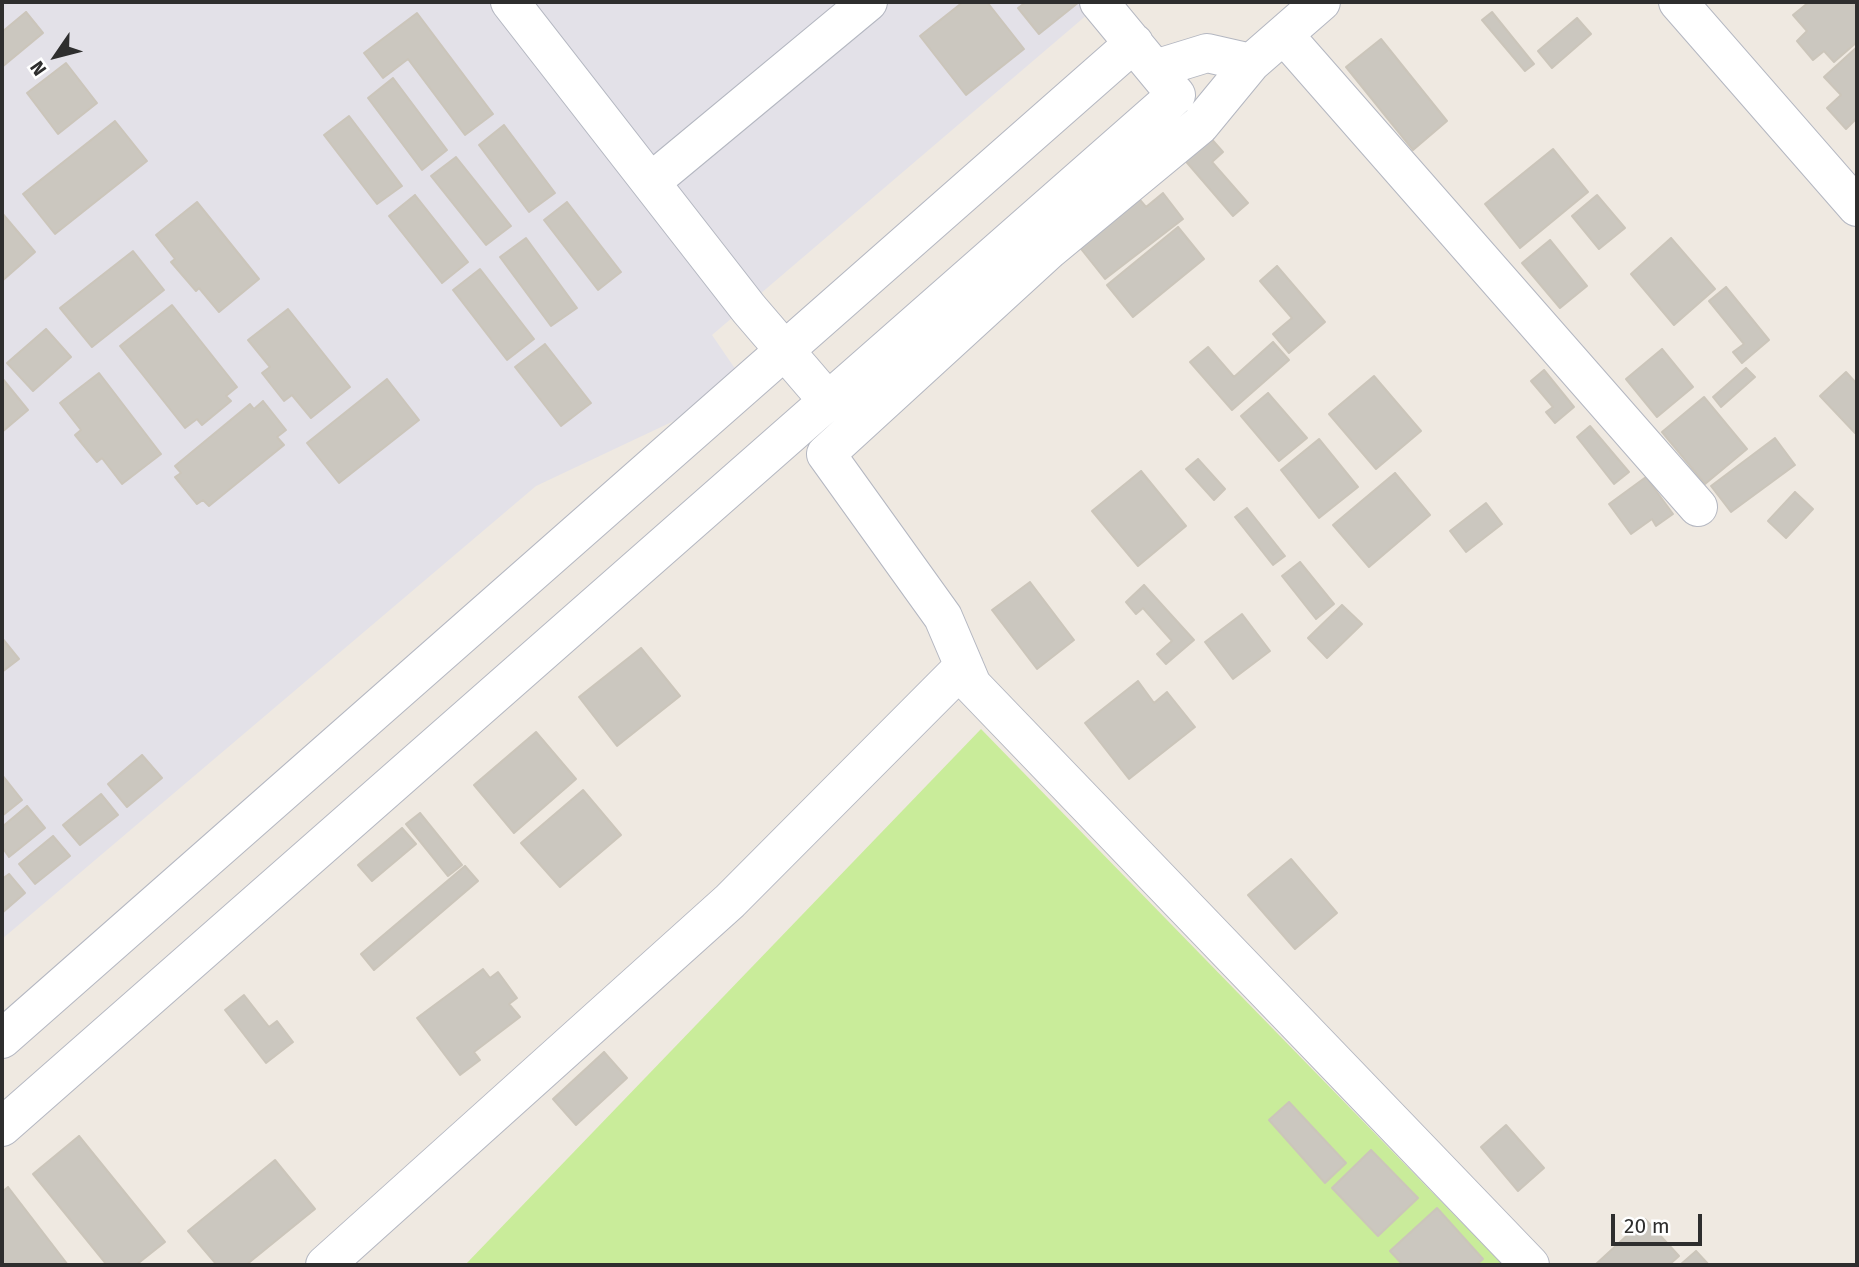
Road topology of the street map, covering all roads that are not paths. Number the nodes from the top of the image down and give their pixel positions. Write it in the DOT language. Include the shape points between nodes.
graph roads {
  1 [pos="510,2"];
  2 [pos="868,2"];
  3 [pos="1099,2"];
  4 [pos="1321,2"];
  5 [pos="1678,2"];
  6 [pos="1284,34"];
  7 [pos="1144,56"];
  8 [pos="1251,63"];
  9 [pos="650,182"];
  10 [pos="1857,207"];
  11 [pos="785,351"];
  12 [pos="828,401"];
  13 [pos="1698,507"];
  14 [pos="964,666"];
  15 [pos="2,1039"];
  16 [pos="2,1127"];
  17 [pos="325,1265"];
  18 [pos="1530,1265"];
  1 -- 9 [label="street"];
  2 -- 9 [label="street"];
  3 -- 7 [label="street"];
  4 -- 6 [label="street"];
  5 -- 10 [label="street"];
  6 -- 8 [label="street"];
  6 -- 13 [label="street"];
  7 -- 8 [label="street" via="1207,53"];
  7 -- 11 [label="street"];
  7 -- 12 [label="street" via="1176,95"];
  8 -- 14 [label="street" via="1200,125 1050,249 826,454 943,617"];
  9 -- 11 [label="street"];
  11 -- 12 [label="street"];
  11 -- 15 [label="street"];
  12 -- 16 [label="street"];
  14 -- 17 [label="street" via="730,901"];
  14 -- 18 [label="street" via="972,685"];
}
